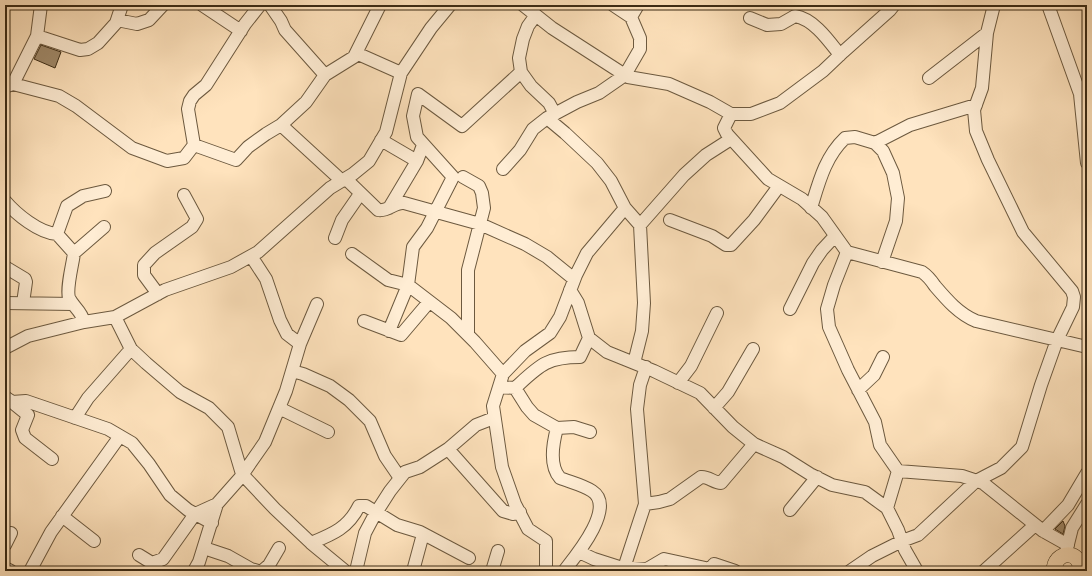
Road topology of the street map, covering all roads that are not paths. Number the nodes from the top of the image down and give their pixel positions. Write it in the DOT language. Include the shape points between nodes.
graph roads {
  1 [pos="41,5"];
  2 [pos="122,5"];
  3 [pos="163,5"];
  4 [pos="202,5"];
  5 [pos="260,5"];
  6 [pos="270,5"];
  7 [pos="380,5"];
  8 [pos="450,5"];
  9 [pos="523,5"];
  10 [pos="613,5"];
  11 [pos="638,5"];
  12 [pos="894,5"];
  13 [pos="994,5"];
  14 [pos="1048,5"];
  15 [pos="536,15"];
  16 [pos="631,17"];
  17 [pos="750,18"];
  18 [pos="117,20"];
  19 [pos="241,31"];
  20 [pos="987,33"];
  21 [pos="36,36"];
  22 [pos="356,53"];
  23 [pos="840,55"];
  24 [pos="521,72"];
  25 [pos="401,73"];
  26 [pos="325,75"];
  27 [pos="626,75"];
  28 [pos="929,78"];
  29 [pos="9,86"];
  30 [pos="1083,91"];
  31 [pos="976,104"];
  32 [pos="731,114"];
  33 [pos="551,116"];
  34 [pos="281,125"];
  35 [pos="731,139"];
  36 [pos="381,140"];
  37 [pos="875,143"];
  38 [pos="194,145"];
  39 [pos="423,145"];
  40 [pos="417,161"];
  41 [pos="1087,163"];
  42 [pos="503,169"];
  43 [pos="463,176"];
  44 [pos="344,180"];
  45 [pos="779,186"];
  46 [pos="105,191"];
  47 [pos="360,194"];
  48 [pos="184,195"];
  49 [pos="5,201"];
  50 [pos="389,208"];
  51 [pos="625,208"];
  52 [pos="811,208"];
  53 [pos="435,212"];
  54 [pos="670,220"];
  55 [pos="480,224"];
  56 [pos="640,225"];
  57 [pos="104,227"];
  58 [pos="57,234"];
  59 [pos="836,236"];
  60 [pos="335,238"];
  61 [pos="847,252"];
  62 [pos="74,253"];
  63 [pos="352,254"];
  64 [pos="251,256"];
  65 [pos="882,262"];
  66 [pos="5,267"];
  67 [pos="408,285"];
  68 [pos="572,285"];
  69 [pos="158,294"];
  70 [pos="429,302"];
  71 [pos="5,303"];
  72 [pos="23,303"];
  73 [pos="73,304"];
  74 [pos="317,304"];
  75 [pos="790,309"];
  76 [pos="717,313"];
  77 [pos="115,317"];
  78 [pos="364,321"];
  79 [pos="84,322"];
  80 [pos="389,331"];
  81 [pos="468,334"];
  82 [pos="589,338"];
  83 [pos="1057,340"];
  84 [pos="300,344"];
  85 [pos="1087,347"];
  86 [pos="5,348"];
  87 [pos="131,349"];
  88 [pos="753,349"];
  89 [pos="883,357"];
  90 [pos="634,363"];
  91 [pos="646,367"];
  92 [pos="292,372"];
  93 [pos="503,374"];
  94 [pos="678,383"];
  95 [pos="499,387"];
  96 [pos="515,388"];
  97 [pos="858,390"];
  98 [pos="8,399"];
  99 [pos="279,408"];
  100 [pos="714,408"];
  101 [pos="75,418"];
  102 [pos="494,418"];
  103 [pos="557,428"];
  104 [pos="328,432"];
  105 [pos="590,432"];
  106 [pos="120,436"];
  107 [pos="754,444"];
  108 [pos="448,449"];
  109 [pos="52,460"];
  110 [pos="898,471"];
  111 [pos="1087,473"];
  112 [pos="242,474"];
  113 [pos="817,477"];
  114 [pos="400,478"];
  115 [pos="976,481"];
  116 [pos="217,504"];
  117 [pos="645,504"];
  118 [pos="1087,504"];
  119 [pos="887,508"];
  120 [pos="790,510"];
  121 [pos="376,512"];
  122 [pos="520,512"];
  123 [pos="195,514"];
  124 [pos="62,516"];
  125 [pos="212,523"];
  126 [pos="1039,528"];
  127 [pos="12,533"];
  128 [pos="423,534"];
  129 [pos="94,541"];
  130 [pos="902,541"];
  131 [pos="311,543"];
  132 [pos="5,545"];
  133 [pos="204,548"];
  134 [pos="279,548"];
  135 [pos="1067,550"];
  136 [pos="498,551"];
  137 [pos="579,552"];
  138 [pos="139,555"];
  139 [pos="469,558"];
  140 [pos="1083,566"];
  141 [pos="5,568"];
  142 [pos="624,568"];
  143 [pos="647,570"];
  144 [pos="11,571"];
  145 [pos="30,571"];
  146 [pos="194,571"];
  147 [pos="258,571"];
  148 [pos="262,571"];
  149 [pos="345,571"];
  150 [pos="356,571"];
  151 [pos="413,571"];
  152 [pos="492,571"];
  153 [pos="546,571"];
  154 [pos="564,571"];
  155 [pos="735,571"];
  156 [pos="850,571"];
  157 [pos="917,571"];
  158 [pos="984,571"];
  159 [pos="1054,571"];
  1 -- 21 [label="street"];
  2 -- 18 [label="street"];
  3 -- 18 [label="street" via="149,20 138,24"];
  4 -- 19 [label="street"];
  5 -- 19 [label="street"];
  6 -- 26 [label="street" via="285,30"];
  7 -- 22 [label="street"];
  8 -- 25 [label="street"];
  9 -- 15 [label="street"];
  10 -- 16 [label="street"];
  11 -- 16 [label="street"];
  12 -- 23 [label="street"];
  13 -- 20 [label="street"];
  14 -- 30 [label="street"];
  15 -- 24 [label="street" via="523,39 519,58"];
  15 -- 27 [label="street"];
  16 -- 27 [label="street" via="640,38 640,49"];
  17 -- 23 [label="street" via="767,25 781,24 795,16 803,18 824,34"];
  18 -- 21 [label="street" via="98,43 88,49 80,50"];
  19 -- 38 [label="street" via="206,85 190,101 188,109"];
  20 -- 28 [label="street"];
  20 -- 31 [label="street" via="982,88"];
  21 -- 29 [label="street"];
  22 -- 25 [label="street"];
  22 -- 26 [label="street" via="354,57"];
  23 -- 32 [label="street" via="780,103 751,114"];
  24 -- 33 [label="street" via="549,103"];
  24 -- 39 [label="street" via="462,126 418,94 413,116 417,137"];
  25 -- 36 [label="street" via="386,132"];
  26 -- 34 [label="street" via="306,102"];
  27 -- 32 [label="street" via="669,84"];
  27 -- 33 [label="street" via="599,93"];
  29 -- 38 [label="street" via="59,96 132,148 167,161 184,158"];
  30 -- 41 [label="street"];
  31 -- 37 [label="street" via="910,125"];
  31 -- 83 [label="street" via="976,131 1023,232 1072,291 1073,307"];
  32 -- 35 [label="street" via="724,128"];
  33 -- 42 [label="street" via="533,129 520,150"];
  33 -- 51 [label="street" via="597,163 611,181"];
  34 -- 38 [label="street" via="248,147 236,160"];
  34 -- 44 [label="street"];
  35 -- 45 [label="street" via="768,179"];
  35 -- 56 [label="street" via="706,155 684,175"];
  36 -- 40 [label="street"];
  36 -- 44 [label="street" via="369,161"];
  37 -- 52 [label="street" via="855,137 844,138 836,146 822,172"];
  37 -- 65 [label="street" via="883,151 893,173 898,198 896,221"];
  39 -- 40 [label="street"];
  39 -- 53 [label="street" via="452,177"];
  40 -- 50 [label="street"];
  43 -- 55 [label="street" via="478,186 482,193 484,208"];
  44 -- 47 [label="street"];
  44 -- 64 [label="street" via="330,188"];
  45 -- 52 [label="street" via="802,199"];
  45 -- 54 [label="street" via="754,220 731,245"];
  46 -- 58 [label="street" via="83,196 67,206"];
  47 -- 50 [label="street" via="378,210"];
  47 -- 60 [label="street" via="342,220"];
  48 -- 69 [label="street" via="197,219 192,227 154,253 144,265 144,275"];
  49 -- 58 [label="street" via="21,217 46,232"];
  50 -- 53 [label="street" via="399,203"];
  51 -- 56 [label="street"];
  51 -- 68 [label="street" via="587,253"];
  52 -- 59 [label="street" via="822,217"];
  53 -- 55 [label="street"];
  53 -- 67 [label="street" via="413,247"];
  55 -- 68 [label="street" via="547,257"];
  55 -- 81 [label="street" via="468,270"];
  56 -- 90 [label="street" via="644,303 642,331"];
  57 -- 62 [label="street"];
  58 -- 62 [label="street"];
  59 -- 61 [label="street"];
  59 -- 75 [label="street" via="813,263"];
  61 -- 65 [label="street"];
  61 -- 97 [label="street" via="827,309 829,327"];
  62 -- 73 [label="street" via="68,289"];
  63 -- 67 [label="street" via="388,280"];
  64 -- 69 [label="street" via="231,267"];
  64 -- 84 [label="street" via="266,279 287,334"];
  65 -- 83 [label="street" via="922,272 957,310 967,317"];
  66 -- 72 [label="street" via="26,282"];
  67 -- 70 [label="street"];
  67 -- 80 [label="street"];
  68 -- 82 [label="street"];
  68 -- 93 [label="street" via="560,317 550,333 525,350"];
  69 -- 77 [label="street"];
  70 -- 80 [label="street" via="401,335"];
  70 -- 81 [label="street"];
  71 -- 72 [label="street"];
  72 -- 73 [label="street"];
  73 -- 79 [label="street" via="82,314"];
  74 -- 84 [label="street"];
  76 -- 94 [label="street" via="691,366"];
  77 -- 79 [label="street"];
  77 -- 87 [label="street"];
  78 -- 80 [label="street"];
  79 -- 86 [label="street" via="28,336"];
  81 -- 93 [label="street"];
  82 -- 90 [label="street" via="606,352"];
  82 -- 96 [label="street" via="580,357 550,360"];
  83 -- 85 [label="street"];
  83 -- 115 [label="street" via="1022,447 1001,468"];
  84 -- 92 [label="street"];
  87 -- 101 [label="street" via="88,398"];
  87 -- 112 [label="street" via="180,392 209,408 228,427"];
  88 -- 100 [label="street" via="728,392"];
  89 -- 97 [label="street" via="874,375"];
  90 -- 91 [label="street"];
  91 -- 94 [label="street"];
  91 -- 117 [label="street" via="640,385 637,409"];
  92 -- 99 [label="street"];
  92 -- 114 [label="street" via="330,386 370,421 385,456"];
  93 -- 95 [label="street"];
  94 -- 100 [label="street" via="700,393"];
  95 -- 96 [label="street"];
  95 -- 102 [label="street" via="493,406"];
  96 -- 103 [label="street" via="534,415"];
  97 -- 110 [label="street" via="876,422 880,445"];
  98 -- 101 [label="street" via="26,401"];
  98 -- 109 [label="street" via="28,415 22,430 25,438"];
  99 -- 104 [label="street"];
  99 -- 112 [label="street" via="265,442"];
  100 -- 107 [label="street"];
  101 -- 106 [label="street" via="108,429"];
  102 -- 108 [label="street" via="476,425"];
  102 -- 122 [label="street" via="502,467"];
  103 -- 105 [label="street" via="574,427"];
  103 -- 137 [label="street" via="553,443 557,474 560,478 593,491 600,504 593,531"];
  106 -- 123 [label="street" via="132,443 170,495"];
  106 -- 124 [label="street"];
  107 -- 113 [label="street" via="783,456"];
  107 -- 117 [label="street" via="721,483 700,477 670,499"];
  108 -- 114 [label="street" via="420,467 405,472"];
  108 -- 122 [label="street" via="503,511 513,514"];
  110 -- 115 [label="street" via="962,476"];
  110 -- 119 [label="street"];
  111 -- 126 [label="street" via="1068,505"];
  112 -- 116 [label="street"];
  112 -- 131 [label="street"];
  113 -- 119 [label="street" via="832,485 865,492"];
  113 -- 120 [label="street"];
  114 -- 121 [label="street"];
  115 -- 126 [label="street" via="983,483"];
  115 -- 130 [label="street" via="918,535"];
  116 -- 123 [label="street"];
  116 -- 125 [label="street"];
  117 -- 142 [label="street"];
  118 -- 135 [label="street" via="1072,528"];
  119 -- 130 [label="street"];
  121 -- 128 [label="street" via="397,525"];
  121 -- 131 [label="street" via="366,506 359,506 344,527"];
  121 -- 150 [label="street" via="365,533"];
  122 -- 153 [label="street" via="528,529 546,541"];
  123 -- 125 [label="street"];
  123 -- 138 [label="street" via="163,559 152,563"];
  124 -- 129 [label="street"];
  124 -- 145 [label="street"];
  125 -- 133 [label="street"];
  126 -- 135 [label="street"];
  126 -- 158 [label="street"];
  127 -- 132 [label="street"];
  128 -- 139 [label="street"];
  128 -- 151 [label="street"];
  130 -- 156 [label="street"];
  130 -- 157 [label="street"];
  131 -- 149 [label="street"];
  133 -- 146 [label="street"];
  133 -- 147 [label="street" via="228,556"];
  134 -- 148 [label="street" via="269,565"];
  135 -- 140 [label="main road"];
  135 -- 159 [label="main road" via="1056,560"];
  136 -- 152 [label="street"];
  137 -- 142 [label="street"];
  137 -- 154 [label="street"];
  141 -- 144 [label="street"];
  142 -- 143 [label="street"];
  143 -- 155 [label="street" via="664,560 710,569 714,564"];
}
